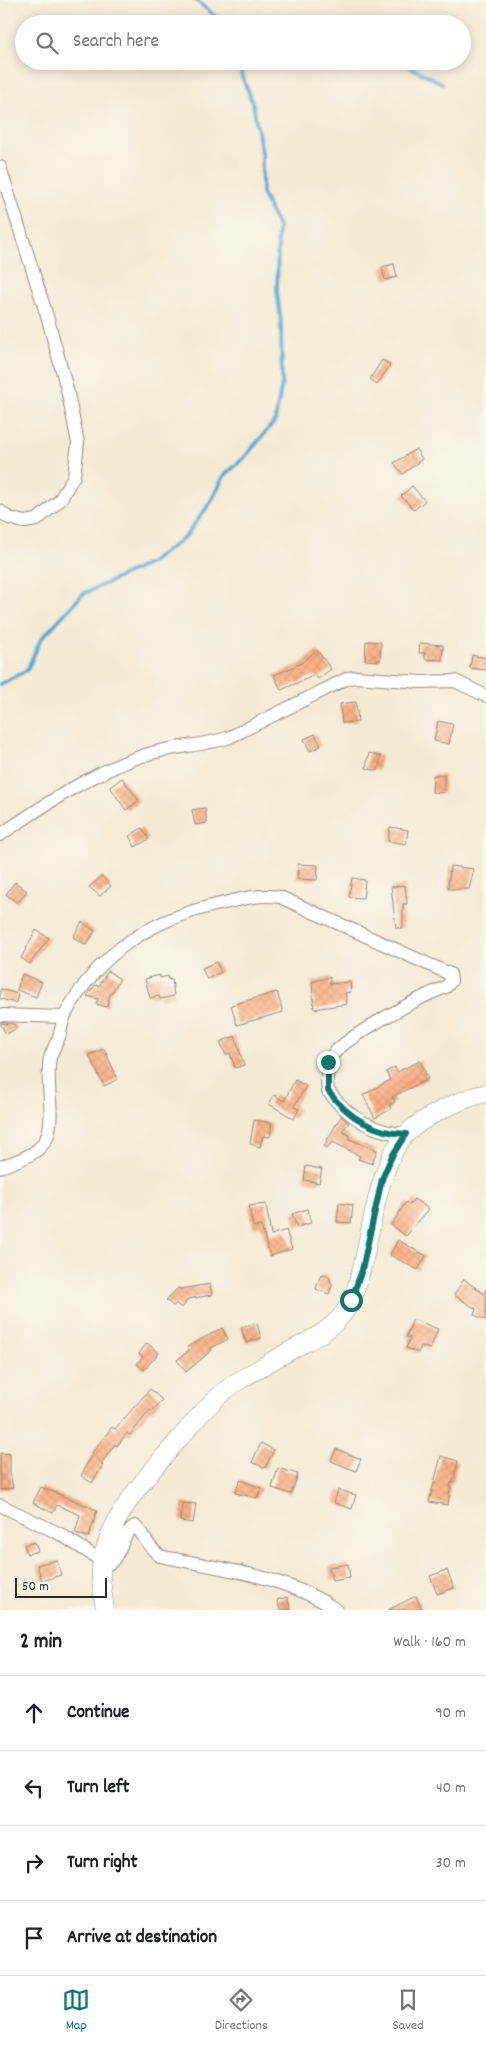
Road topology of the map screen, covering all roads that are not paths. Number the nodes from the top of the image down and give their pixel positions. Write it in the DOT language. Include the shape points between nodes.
graph roads {
  1 [pos="0,167"];
  2 [pos="0,511"];
  3 [pos="486,696"];
  4 [pos="0,835"];
  5 [pos="0,1015"];
  6 [pos="64,1017"];
  7 [pos="486,1093"];
  8 [pos="406,1134"];
  9 [pos="0,1168"];
  10 [pos="0,1505"];
  11 [pos="102,1560"];
  12 [pos="105,1610"];
  13 [pos="337,1610"];
  1 -- 2 [label="street" via="49,325 78,443 74,476 60,500 37,520 24,522 9,518"];
  3 -- 4 [label="street" via="455,681 348,678 230,737 148,754 116,765 81,783"];
  5 -- 6 [label="street"];
  6 -- 8 [label="street" via="101,963 136,937 190,911 262,896 280,897 450,974 451,981 446,987 387,1016 344,1043 328,1062 328,1091 345,1109 387,1134"];
  6 -- 9 [label="street" via="50,1057 48,1135 42,1146 28,1156"];
  7 -- 8 [label="main road" via="461,1100"];
  8 -- 11 [label="main road" via="382,1179 362,1270 342,1315 321,1332 222,1393 155,1465 117,1522"];
  10 -- 11 [label="street" via="60,1534"];
  11 -- 12 [label="main road"];
  11 -- 13 [label="street" via="110,1563 116,1557 128,1530 135,1526 150,1548 160,1556 278,1581 315,1595"];
}
